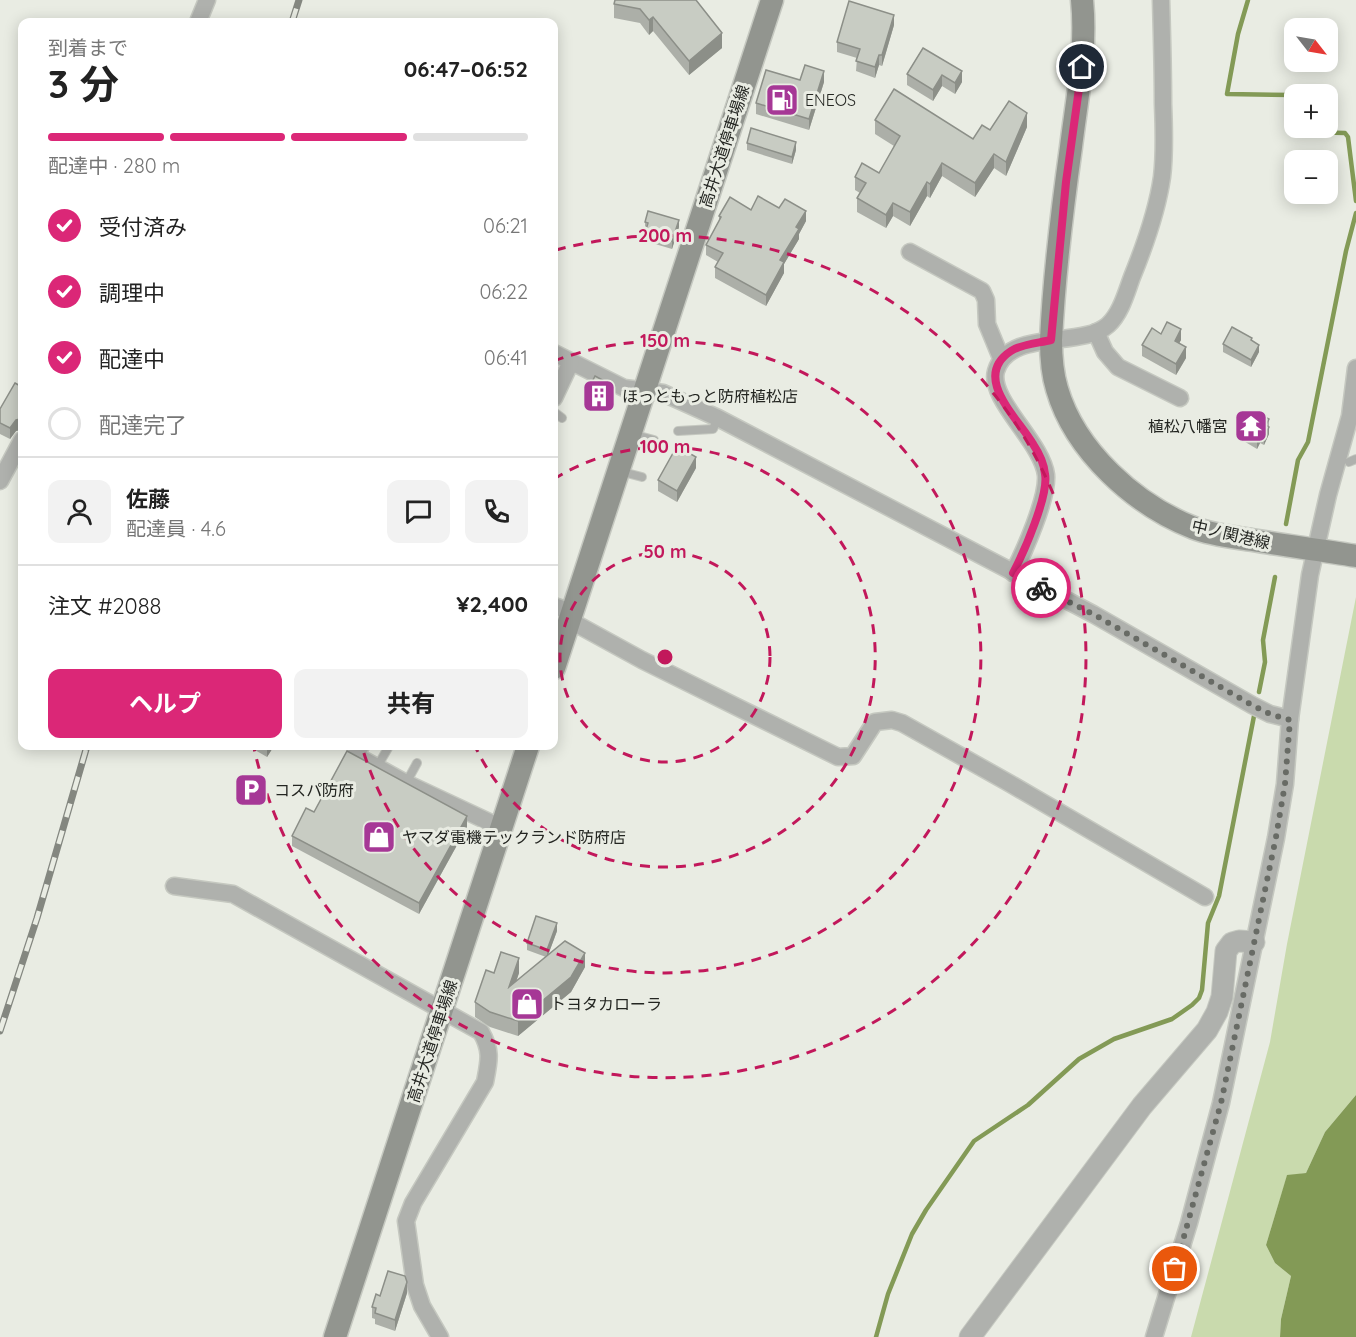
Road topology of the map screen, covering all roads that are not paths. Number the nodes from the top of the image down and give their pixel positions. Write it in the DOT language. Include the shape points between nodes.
graph roads {
  1 [pos="207,0"];
  2 [pos="772,0"];
  3 [pos="1082,0"];
  4 [pos="1161,0"];
  5 [pos="200,18"];
  6 [pos="910,252"];
  7 [pos="1096,332"];
  8 [pos="1051,340"];
  9 [pos="558,355"];
  10 [pos="1001,358"];
  11 [pos="571,362"];
  12 [pos="1356,368"];
  13 [pos="558,390"];
  14 [pos="645,390"];
  15 [pos="1180,399"];
  16 [pos="558,415"];
  17 [pos="562,418"];
  18 [pos="718,418"];
  19 [pos="678,431"];
  20 [pos="631,434"];
  21 [pos="654,440"];
  22 [pos="18,447"];
  23 [pos="1347,462"];
  24 [pos="619,471"];
  25 [pos="642,477"];
  26 [pos="0,481"];
  27 [pos="1315,551"];
  28 [pos="1349,555"];
  29 [pos="1013,573"];
  30 [pos="565,613"];
  31 [pos="558,648"];
  32 [pos="1290,720"];
  33 [pos="358,750"];
  34 [pos="387,750"];
  35 [pos="527,750"];
  36 [pos="417,764"];
  37 [pos="376,767"];
  38 [pos="406,783"];
  39 [pos="502,828"];
  40 [pos="174,886"];
  41 [pos="1205,897"];
  42 [pos="1254,942"];
  43 [pos="441,1012"];
  44 [pos="335,1337"];
  45 [pos="440,1337"];
  46 [pos="970,1337"];
  47 [pos="1154,1337"];
  1 -- 5 [label="street"];
  2 -- 14 [label="main road, 高井大道停車場線"];
  3 -- 8 [label="main road, 中ノ関港線" via="1082,67"];
  4 -- 7 [label="street" via="1162,177 1148,237 1119,310 1108,325"];
  6 -- 10 [label="street" via="982,291 987,324"];
  7 -- 8 [label="street"];
  7 -- 15 [label="street" via="1105,352 1118,367"];
  8 -- 10 [label="street" via="1013,349"];
  8 -- 27 [label="main road, 中ノ関港線" via="1057,391 1071,423 1085,445 1126,488 1195,528"];
  9 -- 11 [label="street"];
  10 -- 29 [label="street" via="995,373 997,389 1034,444 1046,477 1044,496"];
  11 -- 13 [label="street"];
  11 -- 14 [label="street" via="624,388"];
  12 -- 23 [label="street"];
  14 -- 18 [label="street" via="663,393"];
  14 -- 20 [label="main road, 高井大道停車場線"];
  16 -- 17 [label="lane"];
  18 -- 19 [label="lane" via="713,429"];
  18 -- 29 [label="street"];
  20 -- 21 [label="lane"];
  20 -- 24 [label="main road, 高井大道停車場線"];
  22 -- 26 [label="street"];
  23 -- 27 [label="street" via="1328,495"];
  24 -- 25 [label="lane"];
  24 -- 30 [label="main road, 高井大道停車場線"];
  27 -- 28 [label="main road, 中ノ関港線"];
  27 -- 32 [label="street"];
  29 -- 32 [label="street" via="1252,705"];
  30 -- 31 [label="main road, 高井大道停車場線"];
  30 -- 41 [label="street" via="642,660 838,757 853,756 875,722 902,723"];
  32 -- 42 [label="street" via="1285,784"];
  33 -- 37 [label="street" via="355,755"];
  34 -- 37 [label="lane"];
  35 -- 39 [label="main road, 高井大道停車場線"];
  36 -- 38 [label="lane"];
  37 -- 38 [label="street"];
  38 -- 39 [label="street"];
  39 -- 43 [label="main road, 高井大道停車場線"];
  40 -- 43 [label="street" via="232,894"];
  42 -- 46 [label="street" via="1232,943 1227,951 1222,997 1207,1030 1142,1106"];
  42 -- 47 [label="street" via="1221,1103"];
  43 -- 44 [label="main road, 高井大道停車場線"];
  43 -- 45 [label="street" via="481,1032 488,1045 489,1061 485,1082 406,1221 415,1285"];
}
